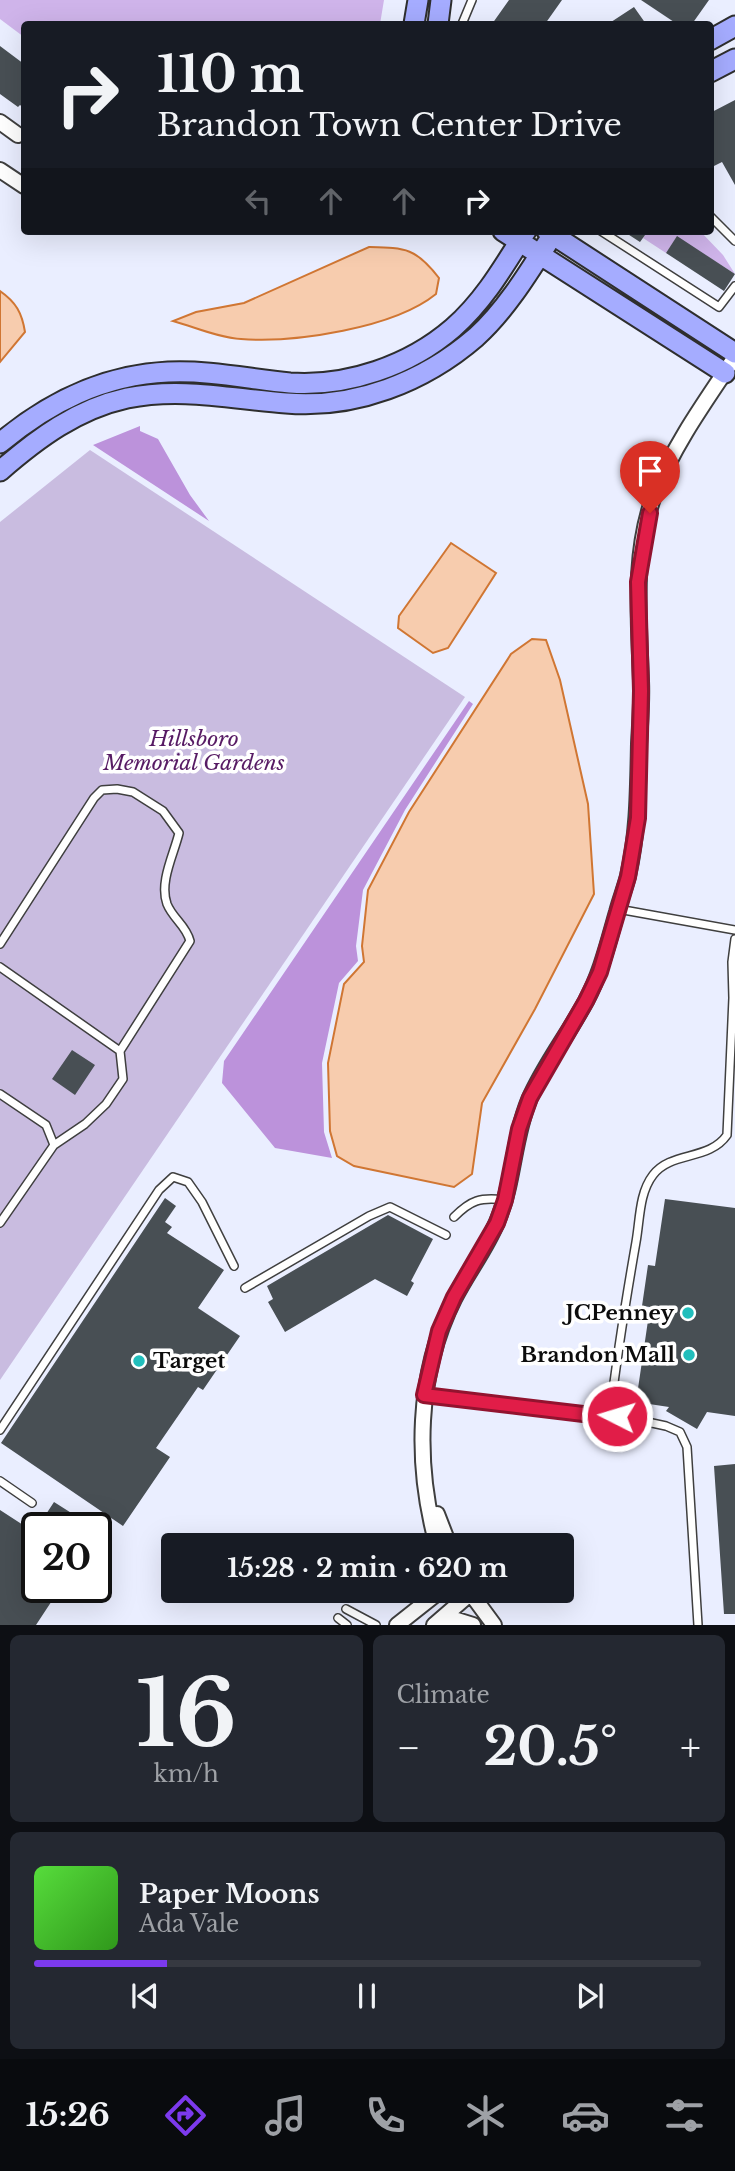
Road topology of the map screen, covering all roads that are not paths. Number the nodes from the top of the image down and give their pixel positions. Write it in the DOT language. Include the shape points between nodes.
graph roads {
  1 [pos="418,0"];
  2 [pos="441,0"];
  3 [pos="471,0"];
  4 [pos="415,21"];
  5 [pos="438,21"];
  6 [pos="463,21"];
  7 [pos="735,26"];
  8 [pos="714,38"];
  9 [pos="735,59"];
  10 [pos="714,70"];
  11 [pos="0,122"];
  12 [pos="18,135"];
  13 [pos="0,170"];
  14 [pos="21,184"];
  15 [pos="714,220"];
  16 [pos="516,235"];
  17 [pos="550,235"];
  18 [pos="556,235"];
  19 [pos="607,235"];
  20 [pos="735,241"];
  21 [pos="539,255"];
  22 [pos="735,286"];
  23 [pos="732,361"];
  24 [pos="29,419"];
  25 [pos="41,437"];
  26 [pos="0,443"];
  27 [pos="0,471"];
  28 [pos="618,909"];
  29 [pos="735,930"];
  30 [pos="735,939"];
  31 [pos="0,944"];
  32 [pos="0,967"];
  33 [pos="120,1051"];
  34 [pos="0,1094"];
  35 [pos="54,1145"];
  36 [pos="505,1200"];
  37 [pos="454,1217"];
  38 [pos="0,1223"];
  39 [pos="446,1235"];
  40 [pos="234,1266"];
  41 [pos="246,1288"];
  42 [pos="424,1395"];
  43 [pos="610,1413"];
  44 [pos="0,1430"];
  45 [pos="0,1481"];
  46 [pos="427,1489"];
  47 [pos="32,1503"];
  48 [pos="434,1533"];
  49 [pos="444,1533"];
  50 [pos="416,1603"];
  51 [pos="425,1603"];
  52 [pos="458,1603"];
  53 [pos="478,1603"];
  54 [pos="346,1609"];
  55 [pos="338,1618"];
  56 [pos="400,1622"];
  57 [pos="436,1623"];
  58 [pos="346,1625"];
  59 [pos="376,1625"];
  60 [pos="473,1625"];
  61 [pos="494,1625"];
  62 [pos="698,1625"];
  1 -- 4 [label="street"];
  2 -- 5 [label="street"];
  3 -- 6 [label="lane"];
  7 -- 8 [label="street"];
  9 -- 10 [label="street"];
  11 -- 12 [label="street"];
  13 -- 14 [label="street"];
  15 -- 20 [label="lane"];
  16 -- 21 [label="street"];
  16 -- 24 [label="street" via="491,287 452,329 383,369 306,383 191,372 141,374 85,389"];
  17 -- 21 [label="street"];
  18 -- 23 [label="street"];
  19 -- 22 [label="lane" via="719,307"];
  21 -- 23 [label="street"];
  21 -- 25 [label="street" via="476,336 427,372 389,388 345,401 303,404 195,393 142,395 89,410"];
  23 -- 28 [label="street" via="665,470 645,530 638,582 638,818"];
  24 -- 25 [label="lane"];
  24 -- 26 [label="street"];
  25 -- 27 [label="street"];
  28 -- 29 [label="lane"];
  28 -- 36 [label="street" via="591,990 530,1098"];
  30 -- 43 [label="lane" via="727,1135 721,1144 703,1153 661,1165 644,1190"];
  31 -- 33 [label="lane" via="102,790 133,792 163,811 179,833 165,888 167,904 188,931 190,942"];
  32 -- 33 [label="lane"];
  33 -- 35 [label="lane" via="123,1079 106,1104"];
  34 -- 35 [label="lane" via="46,1125"];
  35 -- 38 [label="lane"];
  36 -- 37 [label="lane" via="468,1203"];
  36 -- 42 [label="street" via="439,1331"];
  39 -- 41 [label="lane" via="390,1207"];
  40 -- 44 [label="lane" via="195,1192 188,1182 173,1177 159,1190"];
  42 -- 43 [label="lane" via="600,1416"];
  42 -- 46 [label="street"];
  43 -- 62 [label="lane" via="680,1432 687,1447"];
  45 -- 47 [label="lane"];
  46 -- 48 [label="street"];
  46 -- 49 [label="street"];
  50 -- 56 [label="street"];
  51 -- 56 [label="street"];
  52 -- 57 [label="street"];
  53 -- 61 [label="street"];
  54 -- 59 [label="lane"];
  55 -- 58 [label="lane"];
  57 -- 60 [label="street" via="457,1620"];
}
